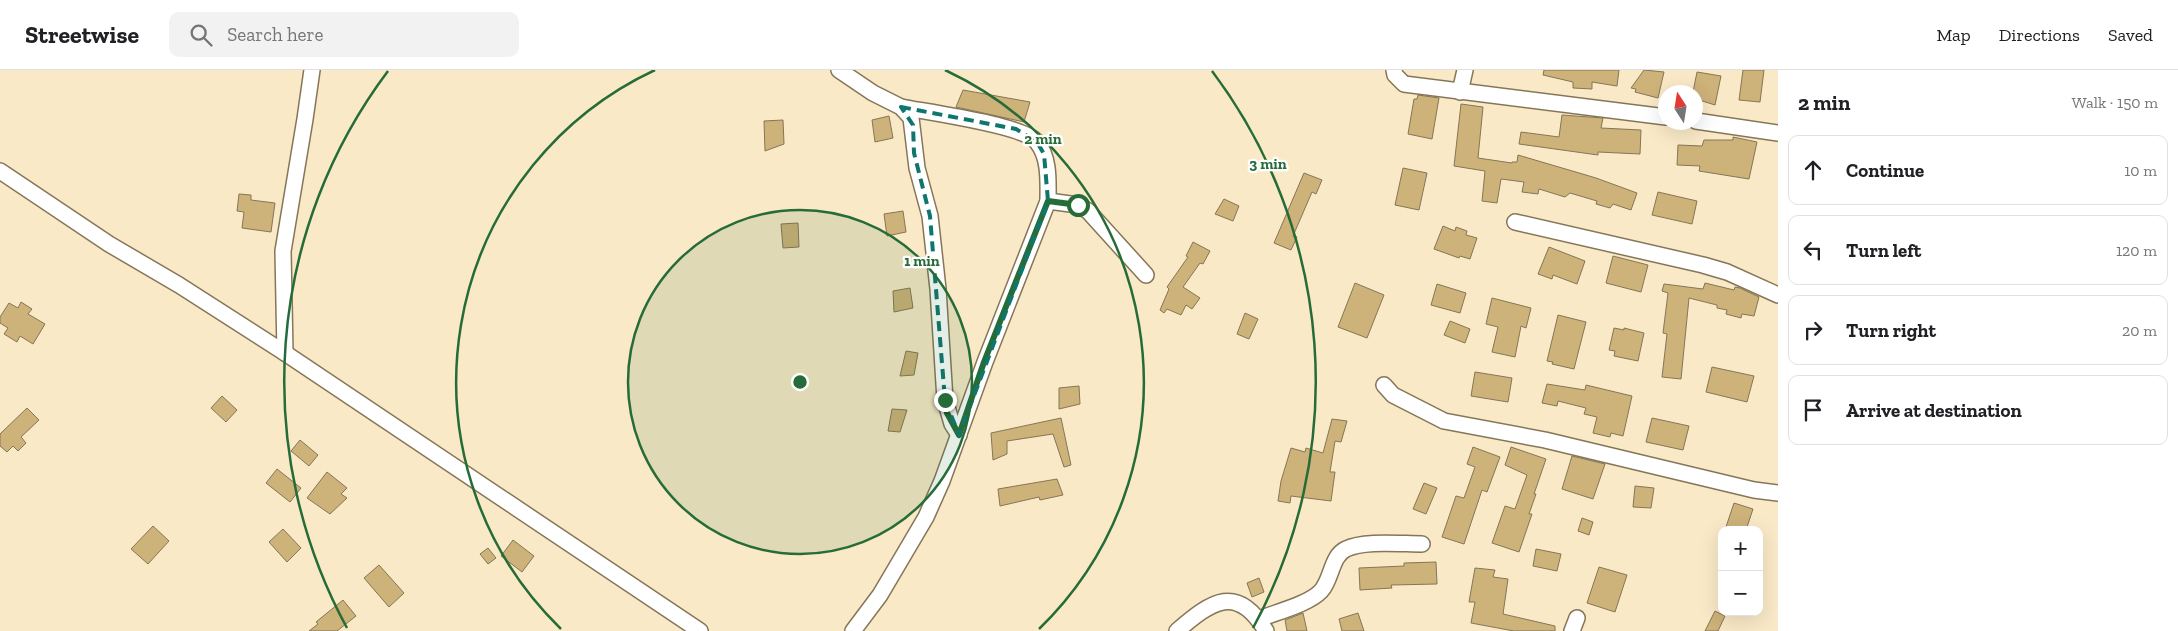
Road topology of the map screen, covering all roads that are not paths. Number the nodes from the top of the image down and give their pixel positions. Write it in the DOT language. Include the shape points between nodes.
graph roads {
  1 [pos="312,70"];
  2 [pos="1394,70"];
  3 [pos="1465,70"];
  4 [pos="845,72"];
  5 [pos="1460,92"];
  6 [pos="900,107"];
  7 [pos="1658,116"];
  8 [pos="1703,122"];
  9 [pos="1778,133"];
  10 [pos="0,171"];
  11 [pos="1048,201"];
  12 [pos="1516,222"];
  13 [pos="1146,275"];
  14 [pos="1778,295"];
  15 [pos="285,353"];
  16 [pos="1384,385"];
  17 [pos="959,435"];
  18 [pos="1778,493"];
  19 [pos="1422,544"];
  20 [pos="1263,625"];
  21 [pos="700,631"];
  22 [pos="853,631"];
  23 [pos="1177,631"];
  1 -- 15 [label="street" via="282,251"];
  2 -- 5 [label="street" via="1404,84"];
  3 -- 5 [label="street"];
  4 -- 6 [label="street" via="873,93"];
  5 -- 7 [label="street"];
  6 -- 11 [label="street" via="1000,126 1029,135 1044,154"];
  6 -- 17 [label="street" via="913,125 914,153 930,216 945,400 947,413"];
  8 -- 9 [label="street"];
  10 -- 15 [label="street" via="109,244"];
  11 -- 13 [label="street" via="1078,205 1088,211"];
  11 -- 17 [label="street" via="984,362"];
  12 -- 14 [label="street" via="1703,265"];
  15 -- 21 [label="street"];
  16 -- 18 [label="street" via="1393,395 1444,421 1545,440"];
  17 -- 22 [label="street" via="926,517 880,594"];
  19 -- 20 [label="street" via="1355,545 1343,549 1320,592"];
  20 -- 23 [label="street" via="1244,604 1231,600 1208,608"];
}
